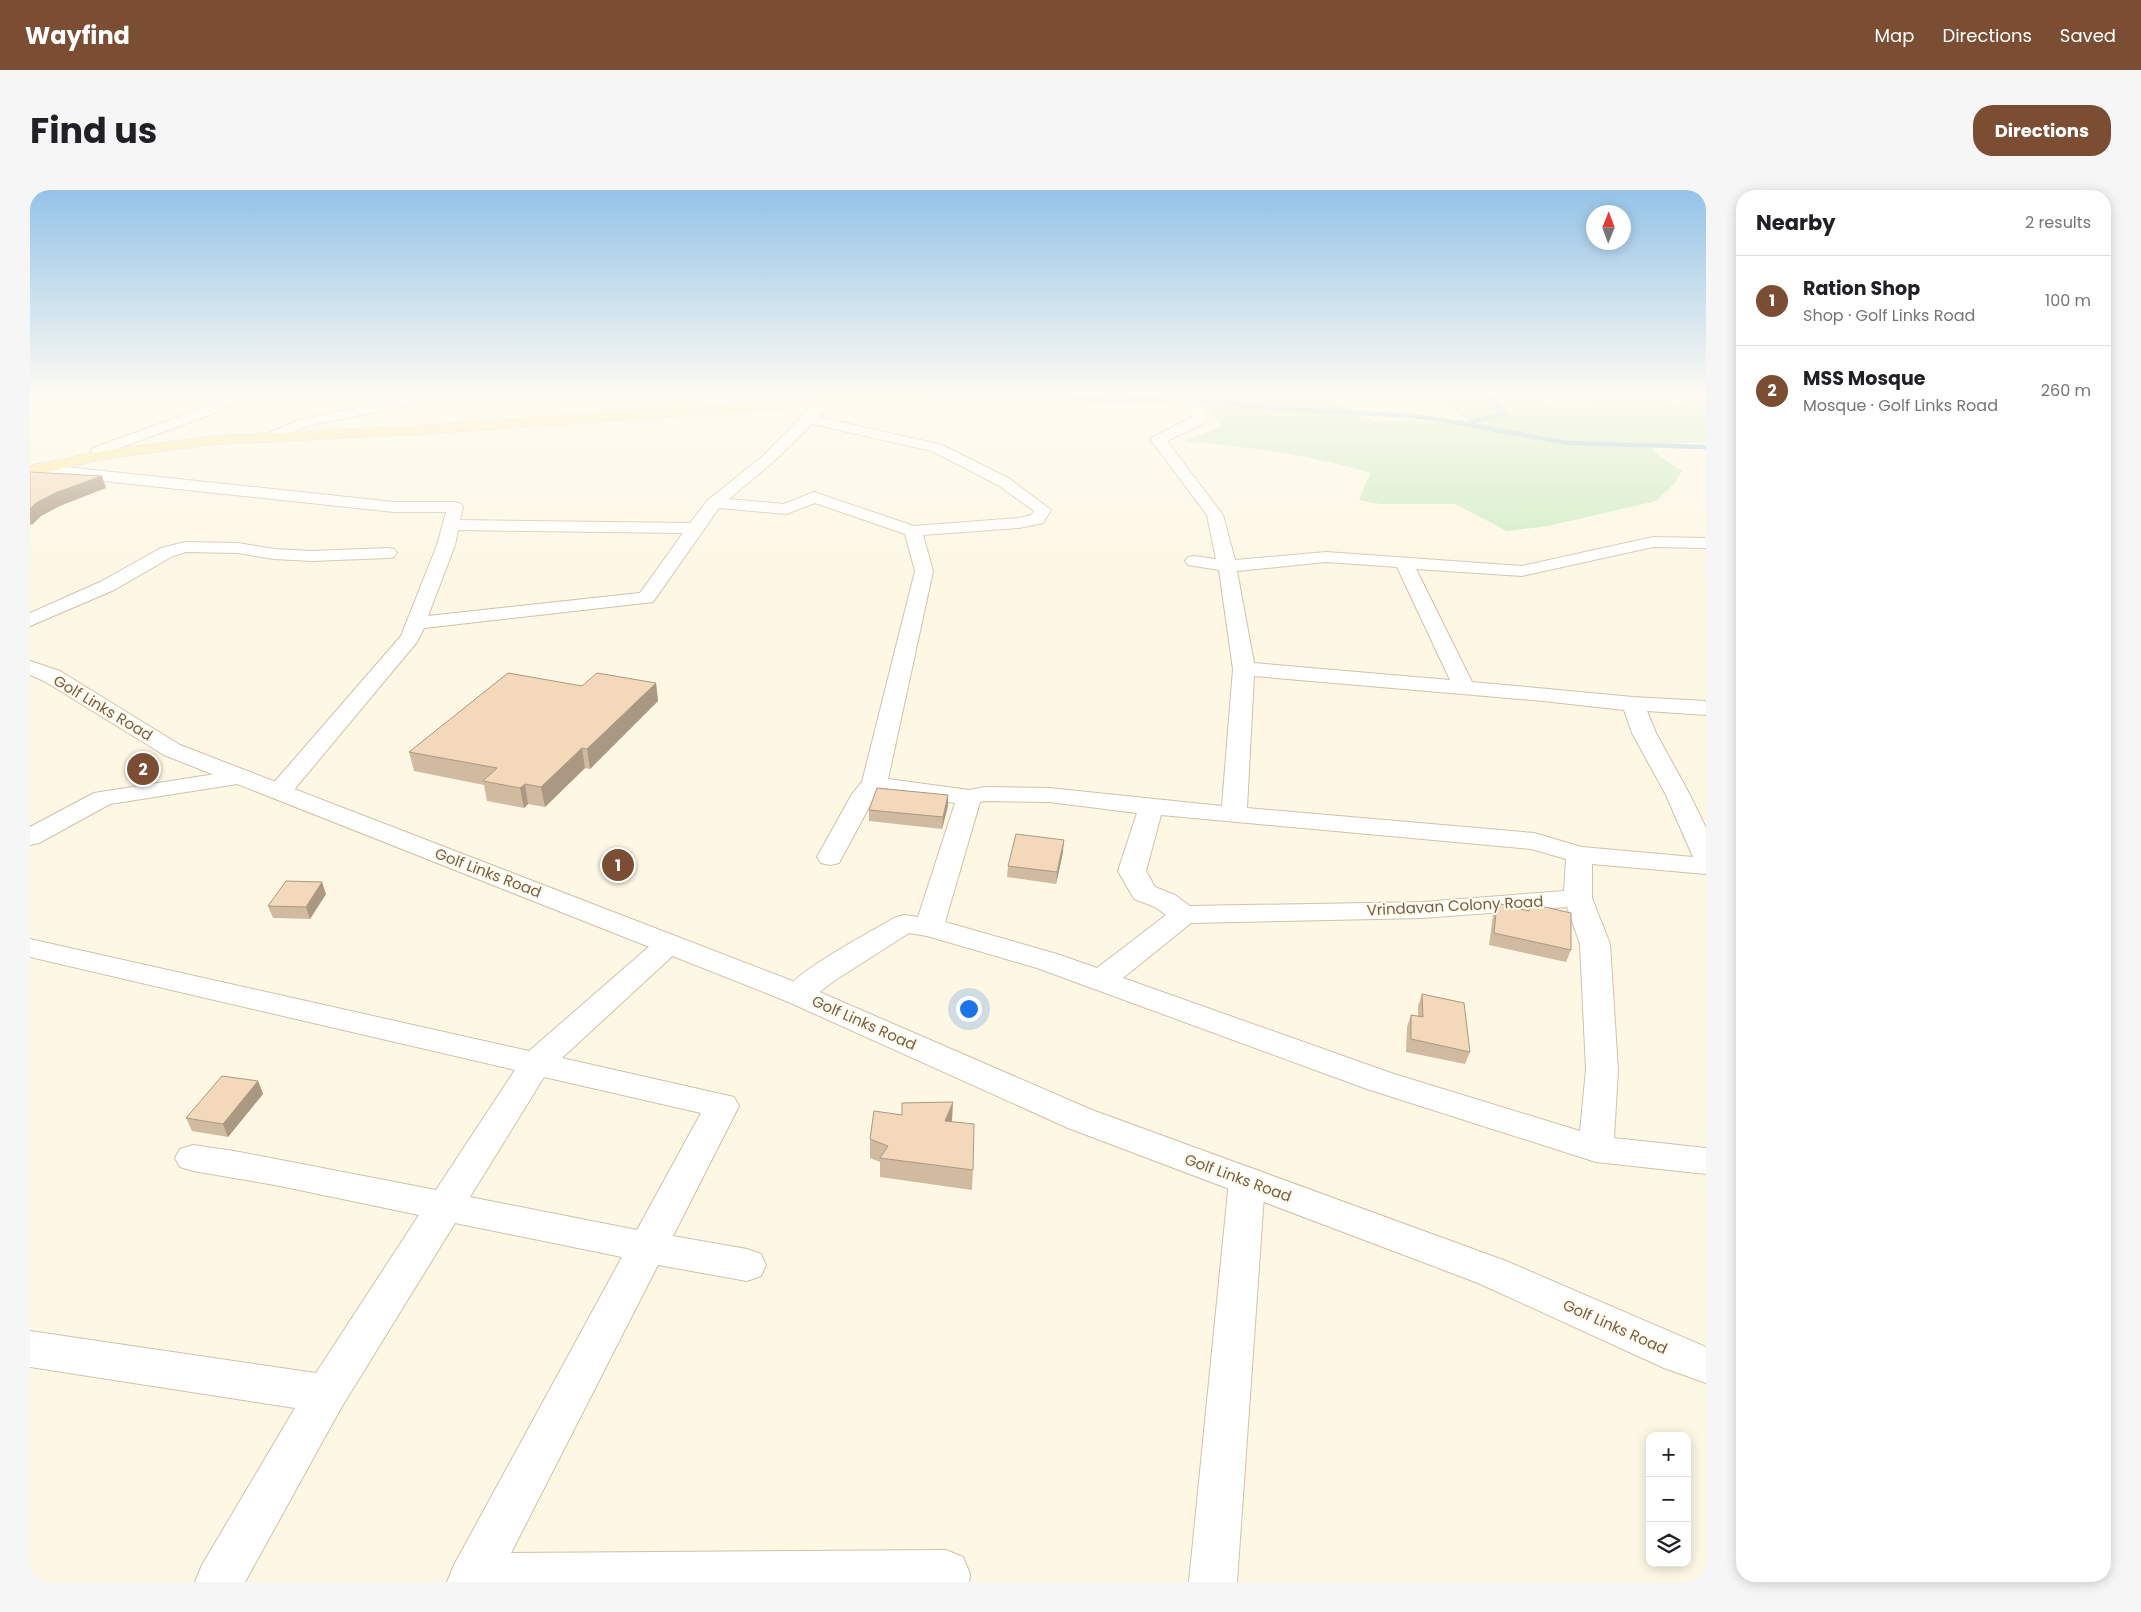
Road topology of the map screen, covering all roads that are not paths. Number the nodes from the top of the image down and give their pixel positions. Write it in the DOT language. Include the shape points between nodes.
graph roads {
  1 [pos="80,460"];
  2 [pos="767,460"];
  3 [pos="961,460"];
  4 [pos="1173,460"];
  5 [pos="33,470"];
  6 [pos="714,503"];
  7 [pos="451,525"];
  8 [pos="694,528"];
  9 [pos="913,531"];
  10 [pos="1706,543"];
  11 [pos="388,553"];
  12 [pos="1194,561"];
  13 [pos="1404,563"];
  14 [pos="1227,566"];
  15 [pos="30,620"];
  16 [pos="416,623"];
  17 [pos="30,667"];
  18 [pos="1244,669"];
  19 [pos="1464,687"];
  20 [pos="1633,704"];
  21 [pos="1706,708"];
  22 [pos="241,777"];
  23 [pos="874,785"];
  24 [pos="279,792"];
  25 [pos="968,797"];
  26 [pos="1151,807"];
  27 [pos="1234,815"];
  28 [pos="30,837"];
  29 [pos="1579,855"];
  30 [pos="830,857"];
  31 [pos="1706,857"];
  32 [pos="1706,866"];
  33 [pos="1578,898"];
  34 [pos="1184,915"];
  35 [pos="929,927"];
  36 [pos="669,944"];
  37 [pos="30,948"];
  38 [pos="1100,981"];
  39 [pos="797,994"];
  40 [pos="536,1063"];
  41 [pos="1596,1149"];
  42 [pos="193,1158"];
  43 [pos="1706,1161"];
  44 [pos="1247,1181"];
  45 [pos="445,1205"];
  46 [pos="647,1248"];
  47 [pos="748,1265"];
  48 [pos="30,1349"];
  49 [pos="1706,1366"];
  50 [pos="326,1394"];
  51 [pos="472,1580"];
  52 [pos="219,1582"];
  53 [pos="945,1582"];
  54 [pos="1213,1582"];
  1 -- 5 [label="main road"];
  2 -- 6 [label="street"];
  3 -- 9 [label="street" via="1004,482 1043,510 1037,519 1020,523"];
  4 -- 14 [label="street" via="1214,515"];
  5 -- 7 [label="street" via="384,506 455,507"];
  6 -- 8 [label="street"];
  6 -- 9 [label="street" via="786,509 814,497"];
  7 -- 8 [label="street"];
  7 -- 16 [label="street"];
  8 -- 16 [label="street" via="646,598"];
  9 -- 23 [label="street" via="924,571"];
  10 -- 13 [label="street" via="1653,542 1522,571"];
  11 -- 15 [label="street" via="312,556 238,548 185,547 167,552 107,586"];
  12 -- 14 [label="street"];
  13 -- 14 [label="street" via="1326,557"];
  13 -- 19 [label="street"];
  14 -- 18 [label="street"];
  16 -- 24 [label="street" via="410,638"];
  17 -- 22 [label="street, Golf Links Road" via="52,676 172,750"];
  18 -- 19 [label="street"];
  18 -- 27 [label="street"];
  19 -- 20 [label="street"];
  20 -- 21 [label="street"];
  20 -- 31 [label="street"];
  22 -- 24 [label="street, Golf Links Road"];
  22 -- 28 [label="street" via="103,798"];
  23 -- 25 [label="street"];
  23 -- 30 [label="street" via="864,794"];
  24 -- 36 [label="street, Golf Links Road"];
  25 -- 26 [label="street" via="985,794 1049,795"];
  25 -- 35 [label="street"];
  26 -- 27 [label="street"];
  26 -- 34 [label="street" via="1132,871 1144,893"];
  27 -- 29 [label="street" via="1534,841"];
  29 -- 32 [label="street"];
  29 -- 33 [label="street"];
  33 -- 34 [label="street, Vrindavan Colony Road" via="1423,910"];
  33 -- 41 [label="street" via="1595,944 1602,1070"];
  34 -- 38 [label="street"];
  35 -- 38 [label="street" via="1047,961"];
  35 -- 39 [label="street" via="904,924 823,974"];
  36 -- 39 [label="street, Golf Links Road"];
  36 -- 40 [label="street"];
  37 -- 40 [label="street"];
  38 -- 41 [label="street" via="1379,1080"];
  39 -- 44 [label="street, Golf Links Road" via="1080,1119"];
  40 -- 45 [label="street"];
  40 -- 46 [label="street" via="722,1106"];
  41 -- 43 [label="street"];
  42 -- 45 [label="street"];
  44 -- 49 [label="street, Golf Links Road" via="1492,1272"];
  44 -- 54 [label="street"];
  45 -- 46 [label="street"];
  45 -- 50 [label="street"];
  46 -- 47 [label="street"];
  46 -- 51 [label="street"];
  48 -- 50 [label="street"];
  50 -- 52 [label="street"];
  51 -- 53 [label="street" via="946,1574"];
}
